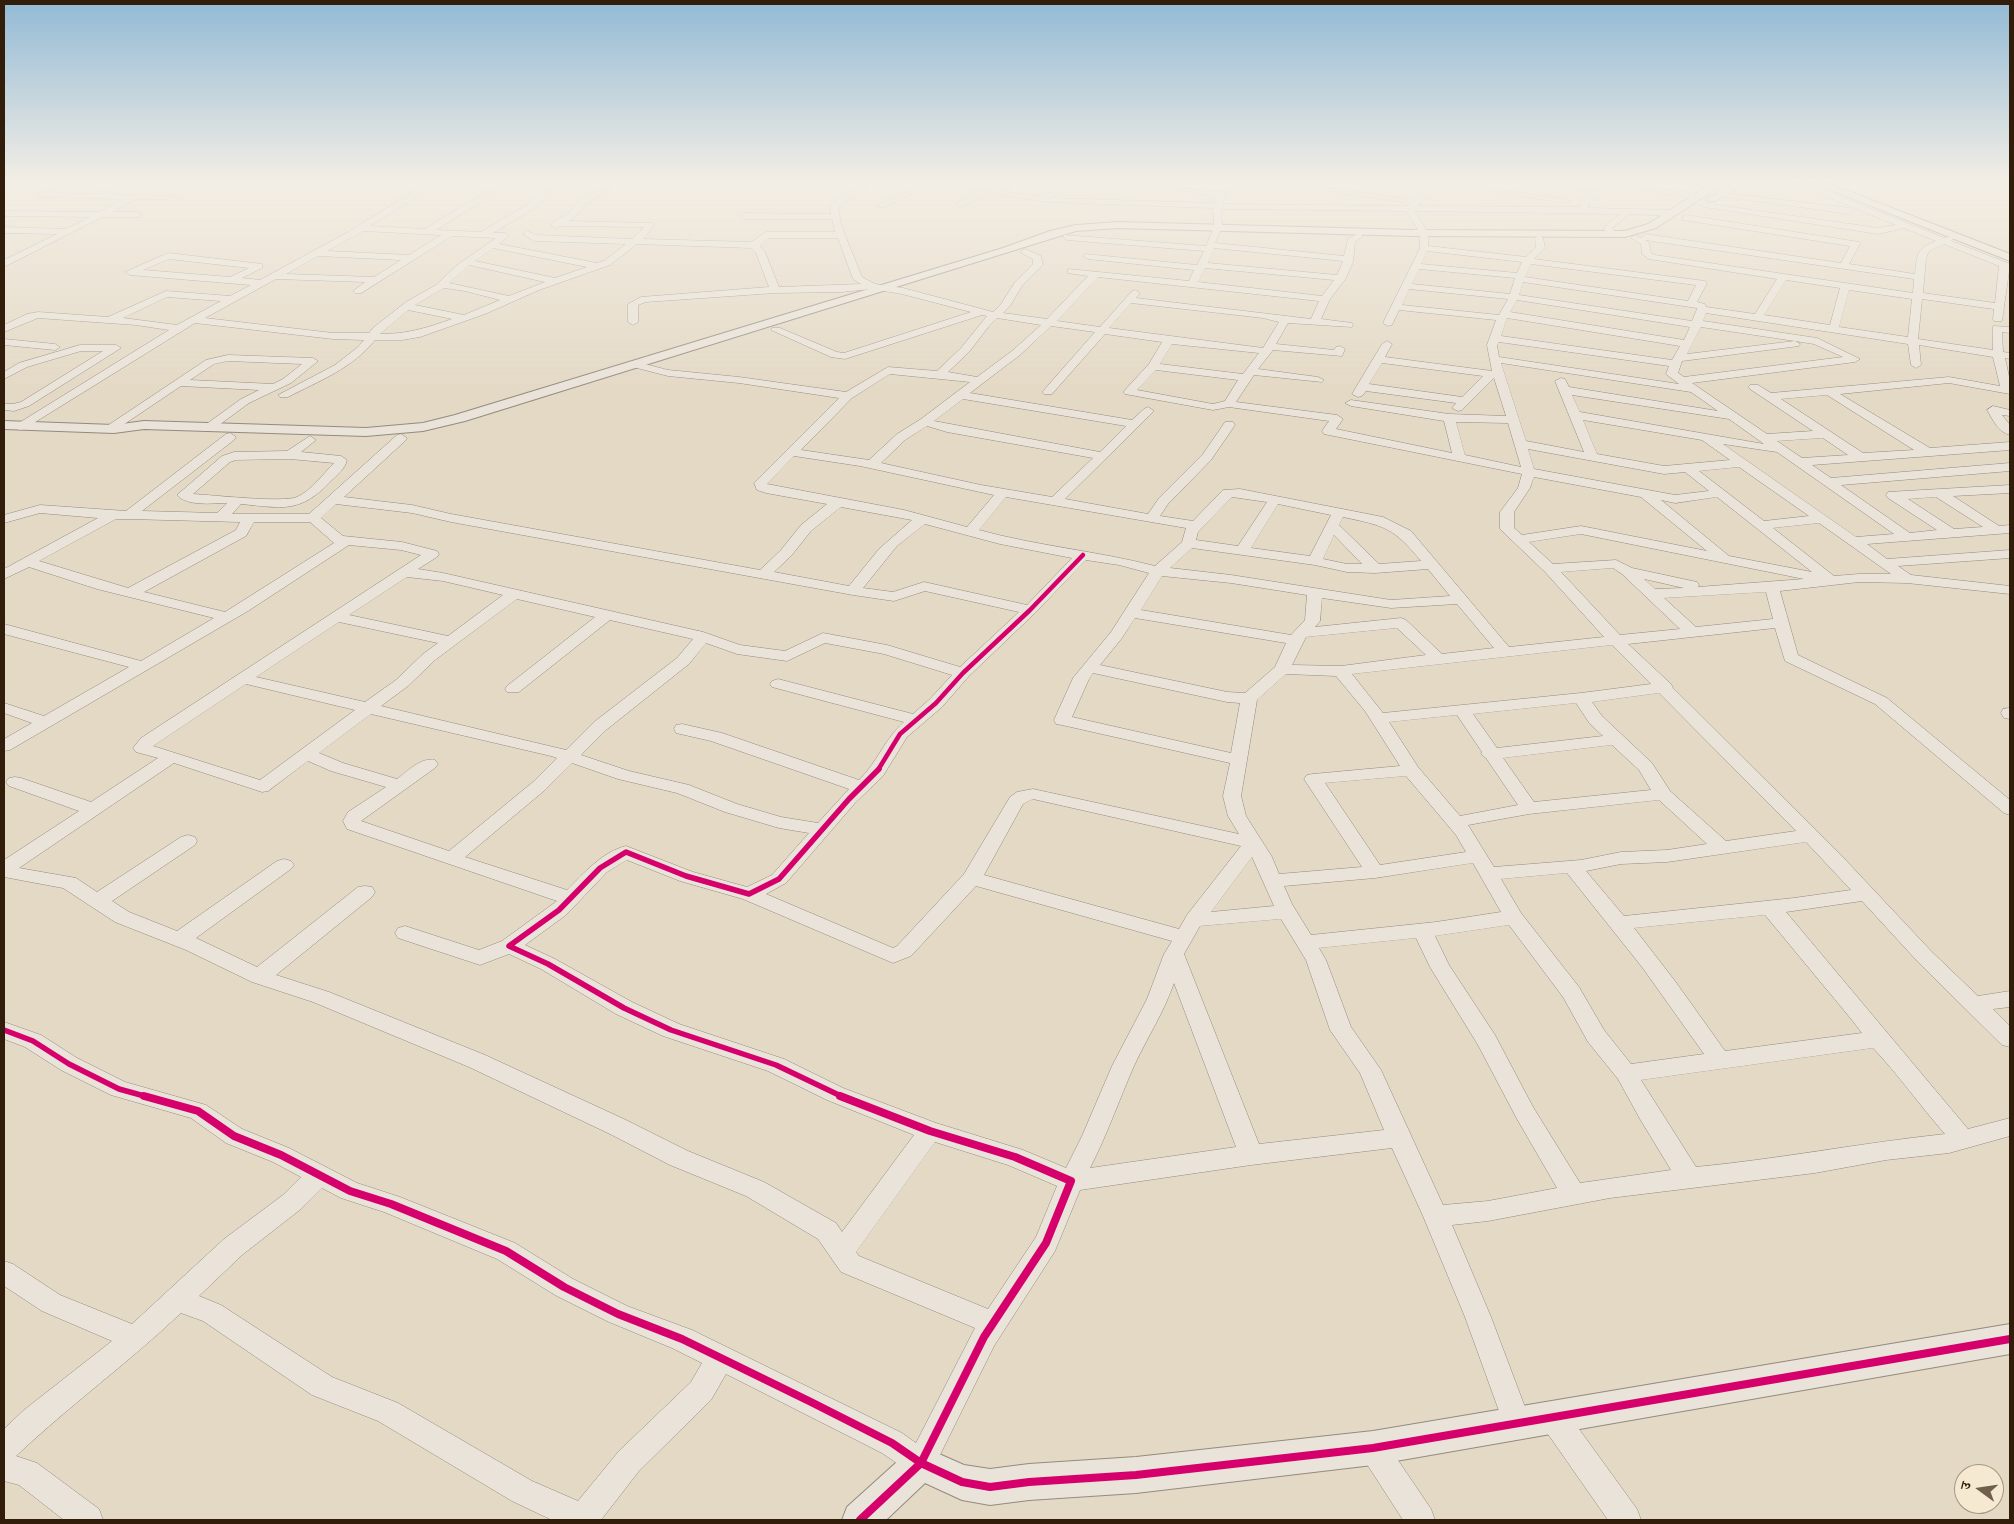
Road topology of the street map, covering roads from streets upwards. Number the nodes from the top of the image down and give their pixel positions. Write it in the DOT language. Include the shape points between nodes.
graph roads {
  1 [pos="26,252"];
  2 [pos="421,252"];
  3 [pos="482,252"];
  4 [pos="528,252"];
  5 [pos="621,252"];
  6 [pos="760,252"];
  7 [pos="848,252"];
  8 [pos="998,252"];
  9 [pos="1025,252"];
  10 [pos="1208,252"];
  11 [pos="1269,252"];
  12 [pos="1349,252"];
  13 [pos="1420,252"];
  14 [pos="1484,252"];
  15 [pos="1537,252"];
  16 [pos="1647,252"];
  17 [pos="1760,252"];
  18 [pos="1774,252"];
  19 [pos="1851,252"];
  20 [pos="1924,252"];
  21 [pos="1977,252"];
  22 [pos="1987,252"];
  23 [pos="316,253"];
  24 [pos="1088,256"];
  25 [pos="1770,256"];
  26 [pos="412,258"];
  27 [pos="1348,259"];
  28 [pos="1528,261"];
  29 [pos="468,262"];
  30 [pos="2008,263"];
  31 [pos="4,264"];
  32 [pos="598,266"];
  33 [pos="1201,266"];
  34 [pos="1415,266"];
  35 [pos="1843,266"];
  36 [pos="1071,271"];
  37 [pos="1095,274"];
  38 [pos="273,276"];
  39 [pos="1783,277"];
  40 [pos="1919,277"];
  41 [pos="1341,278"];
  42 [pos="1520,278"];
  43 [pos="1147,279"];
  44 [pos="232,280"];
  45 [pos="378,280"];
  46 [pos="555,281"];
  47 [pos="262,283"];
  48 [pos="1192,284"];
  49 [pos="441,286"];
  50 [pos="872,286"];
  51 [pos="1406,286"];
  52 [pos="1846,286"];
  53 [pos="887,288"];
  54 [pos="775,290"];
  55 [pos="358,291"];
  56 [pos="903,291"];
  57 [pos="1917,296"];
  58 [pos="1514,297"];
  59 [pos="508,299"];
  60 [pos="1325,299"];
  61 [pos="232,300"];
  62 [pos="1129,300"];
  63 [pos="1691,304"];
  64 [pos="406,307"];
  65 [pos="1396,307"];
  66 [pos="1999,307"];
  67 [pos="1702,309"];
  68 [pos="981,312"];
  69 [pos="994,315"];
  70 [pos="1503,316"];
  71 [pos="1759,316"];
  72 [pos="464,318"];
  73 [pos="110,320"];
  74 [pos="194,320"];
  75 [pos="1285,320"];
  76 [pos="633,322"];
  77 [pos="1315,322"];
  78 [pos="1049,323"];
  79 [pos="1388,323"];
  80 [pos="1697,324"];
  81 [pos="1348,325"];
  82 [pos="179,328"];
  83 [pos="1997,328"];
  84 [pos="4,329"];
  85 [pos="1839,329"];
  86 [pos="776,330"];
  87 [pos="2010,330"];
  88 [pos="1103,331"];
  89 [pos="372,336"];
  90 [pos="1914,336"];
  91 [pos="1495,338"];
  92 [pos="1169,340"];
  93 [pos="4,342"];
  94 [pos="1817,342"];
  95 [pos="1387,344"];
  96 [pos="1687,344"];
  97 [pos="55,347"];
  98 [pos="1268,348"];
  99 [pos="1340,349"];
  100 [pos="1999,349"];
  101 [pos="2010,356"];
  102 [pos="1379,359"];
  103 [pos="1494,359"];
  104 [pos="1677,361"];
  105 [pos="637,365"];
  106 [pos="1916,365"];
  107 [pos="1153,366"];
  108 [pos="1556,369"];
  109 [pos="649,370"];
  110 [pos="940,374"];
  111 [pos="1495,374"];
  112 [pos="1248,375"];
  113 [pos="4,376"];
  114 [pos="1318,380"];
  115 [pos="981,381"];
  116 [pos="1681,381"];
  117 [pos="178,383"];
  118 [pos="274,387"];
  119 [pos="1363,387"];
  120 [pos="1754,387"];
  121 [pos="1692,389"];
  122 [pos="1565,390"];
  123 [pos="2009,390"];
  124 [pos="1048,392"];
  125 [pos="1828,392"];
  126 [pos="961,395"];
  127 [pos="848,396"];
  128 [pos="1770,397"];
  129 [pos="272,401"];
  130 [pos="1466,401"];
  131 [pos="1229,404"];
  132 [pos="4,408"];
  133 [pos="1148,411"];
  134 [pos="1345,411"];
  135 [pos="2010,413"];
  136 [pos="247,414"];
  137 [pos="1300,414"];
  138 [pos="1575,415"];
  139 [pos="1732,417"];
  140 [pos="1512,420"];
  141 [pos="925,422"];
  142 [pos="1450,423"];
  143 [pos="1136,424"];
  144 [pos="1229,424"];
  145 [pos="4,425"];
  146 [pos="20,426"];
  147 [pos="112,428"];
  148 [pos="207,428"];
  149 [pos="1328,431"];
  150 [pos="2010,431"];
  151 [pos="226,432"];
  152 [pos="1826,434"];
  153 [pos="1705,437"];
  154 [pos="401,438"];
  155 [pos="1764,438"];
  156 [pos="296,440"];
  157 [pos="310,440"];
  158 [pos="1520,444"];
  159 [pos="2010,446"];
  160 [pos="1781,450"];
  161 [pos="792,452"];
  162 [pos="1927,452"];
  163 [pos="276,455"];
  164 [pos="290,455"];
  165 [pos="1102,456"];
  166 [pos="1592,457"];
  167 [pos="1860,457"];
  168 [pos="1460,458"];
  169 [pos="1798,462"];
  170 [pos="1742,463"];
  171 [pos="871,465"];
  172 [pos="2010,467"];
  173 [pos="1688,468"];
  174 [pos="1529,472"];
  175 [pos="1911,476"];
  176 [pos="1869,479"];
  177 [pos="1828,482"];
  178 [pos="2010,489"];
  179 [pos="1003,493"];
  180 [pos="1645,493"];
  181 [pos="1939,493"];
  182 [pos="1720,494"];
  183 [pos="1895,496"];
  184 [pos="231,500"];
  185 [pos="333,500"];
  186 [pos="1274,501"];
  187 [pos="838,502"];
  188 [pos="1054,502"];
  189 [pos="129,515"];
  190 [pos="113,516"];
  191 [pos="214,516"];
  192 [pos="250,517"];
  193 [pos="313,518"];
  194 [pos="1152,518"];
  195 [pos="1335,518"];
  196 [pos="4,519"];
  197 [pos="923,519"];
  198 [pos="1822,519"];
  199 [pos="1760,525"];
  200 [pos="1196,526"];
  201 [pos="1995,529"];
  202 [pos="2010,529"];
  203 [pos="970,532"];
  204 [pos="1949,532"];
  205 [pos="1906,536"];
  206 [pos="339,540"];
  207 [pos="1518,540"];
  208 [pos="1854,541"];
  209 [pos="1189,543"];
  210 [pos="1242,550"];
  211 [pos="2010,554"];
  212 [pos="1083,555"];
  213 [pos="1726,559"];
  214 [pos="1315,561"];
  215 [pos="30,563"];
  216 [pos="1884,563"];
  217 [pos="1433,564"];
  218 [pos="1375,568"];
  219 [pos="1550,569"];
  220 [pos="1158,571"];
  221 [pos="1627,571"];
  222 [pos="404,572"];
  223 [pos="764,574"];
  224 [pos="4,576"];
  225 [pos="1907,579"];
  226 [pos="1831,581"];
  227 [pos="1772,587"];
  228 [pos="1713,590"];
  229 [pos="2010,590"];
  230 [pos="853,591"];
  231 [pos="131,593"];
  232 [pos="1315,593"];
  233 [pos="514,594"];
  234 [pos="1651,594"];
  235 [pos="1461,599"];
  236 [pos="1030,610"];
  237 [pos="1131,613"];
  238 [pos="607,615"];
  239 [pos="226,617"];
  240 [pos="335,617"];
  241 [pos="1782,623"];
  242 [pos="4,629"];
  243 [pos="1693,633"];
  244 [pos="704,637"];
  245 [pos="1298,637"];
  246 [pos="452,641"];
  247 [pos="1619,642"];
  248 [pos="1505,652"];
  249 [pos="1439,659"];
  250 [pos="142,666"];
  251 [pos="1090,668"];
  252 [pos="1282,669"];
  253 [pos="1341,671"];
  254 [pos="963,673"];
  255 [pos="244,678"];
  256 [pos="778,684"];
  257 [pos="1664,687"];
  258 [pos="513,689"];
  259 [pos="1249,698"];
  260 [pos="1581,698"];
  261 [pos="4,708"];
  262 [pos="366,709"];
  263 [pos="1462,710"];
  264 [pos="1378,718"];
  265 [pos="916,720"];
  266 [pos="46,722"];
  267 [pos="682,729"];
  268 [pos="1617,739"];
  269 [pos="4,746"];
  270 [pos="307,754"];
  271 [pos="1490,754"];
  272 [pos="172,757"];
  273 [pos="571,757"];
  274 [pos="1239,760"];
  275 [pos="429,764"];
  276 [pos="1411,770"];
  277 [pos="15,782"];
  278 [pos="400,785"];
  279 [pos="862,787"];
  280 [pos="1663,794"];
  281 [pos="1529,808"];
  282 [pos="2010,809"];
  283 [pos="95,810"];
  284 [pos="1456,822"];
  285 [pos="823,830"];
  286 [pos="1810,835"];
  287 [pos="188,841"];
  288 [pos="1253,843"];
  289 [pos="1721,847"];
  290 [pos="1478,856"];
  291 [pos="451,859"];
  292 [pos="284,865"];
  293 [pos="1572,867"];
  294 [pos="4,870"];
  295 [pos="1375,872"];
  296 [pos="1488,874"];
  297 [pos="972,878"];
  298 [pos="1272,881"];
  299 [pos="365,892"];
  300 [pos="750,894"];
  301 [pos="1866,894"];
  302 [pos="570,898"];
  303 [pos="98,901"];
  304 [pos="1770,907"];
  305 [pos="1287,912"];
  306 [pos="1514,917"];
  307 [pos="1620,923"];
  308 [pos="1422,930"];
  309 [pos="405,932"];
  310 [pos="1184,937"];
  311 [pos="179,940"];
  312 [pos="1305,943"];
  313 [pos="509,946"];
  314 [pos="259,977"];
  315 [pos="2010,999"];
  316 [pos="1974,1004"];
  317 [pos="4,1030"];
  318 [pos="2010,1038"];
  319 [pos="1878,1039"];
  320 [pos="1720,1061"];
  321 [pos="1626,1073"];
  322 [pos="2010,1127"];
  323 [pos="930,1131"];
  324 [pos="1399,1138"];
  325 [pos="1963,1139"];
  326 [pos="1251,1155"];
  327 [pos="318,1176"];
  328 [pos="1689,1177"];
  329 [pos="1071,1182"];
  330 [pos="1575,1196"];
  331 [pos="1436,1216"];
  332 [pos="842,1252"];
  333 [pos="4,1272"];
  334 [pos="177,1300"];
  335 [pos="993,1323"];
  336 [pos="136,1338"];
  337 [pos="2010,1339"];
  338 [pos="720,1358"];
  339 [pos="1553,1417"];
  340 [pos="1517,1423"];
  341 [pos="4,1448"];
  342 [pos="1373,1448"];
  343 [pos="920,1463"];
  344 [pos="4,1467"];
  345 [pos="88,1520"];
  346 [pos="583,1520"];
  347 [pos="860,1520"];
  348 [pos="1420,1520"];
  349 [pos="1626,1520"];
  1 -- 31 [label="street"];
  2 -- 26 [label="street"];
  3 -- 29 [label="street"];
  4 -- 32 [label="street"];
  5 -- 32 [label="street"];
  6 -- 54 [label="street"];
  7 -- 50 [label="street" via="858,279"];
  8 -- 53 [label="street"];
  9 -- 56 [label="street"];
  9 -- 69 [label="street" via="1038,258 1038,265"];
  10 -- 33 [label="street"];
  11 -- 27 [label="street"];
  12 -- 27 [label="street"];
  13 -- 34 [label="street"];
  14 -- 28 [label="street"];
  15 -- 28 [label="street"];
  16 -- 39 [label="street" via="1652,257"];
  17 -- 25 [label="street"];
  18 -- 25 [label="street"];
  19 -- 35 [label="street"];
  20 -- 40 [label="street"];
  21 -- 30 [label="street"];
  22 -- 30 [label="street"];
  23 -- 26 [label="street"];
  23 -- 38 [label="street"];
  24 -- 33 [label="street"];
  25 -- 35 [label="street"];
  26 -- 45 [label="street"];
  27 -- 41 [label="street"];
  28 -- 42 [label="street"];
  28 -- 63 [label="street" via="1702,283"];
  29 -- 46 [label="street"];
  29 -- 49 [label="street"];
  30 -- 66 [label="street"];
  32 -- 46 [label="street"];
  33 -- 41 [label="street"];
  33 -- 48 [label="street"];
  34 -- 42 [label="street"];
  34 -- 51 [label="street"];
  35 -- 40 [label="street"];
  36 -- 37 [label="street"];
  37 -- 43 [label="street"];
  37 -- 78 [label="street"];
  38 -- 45 [label="street"];
  38 -- 47 [label="street"];
  39 -- 52 [label="street"];
  39 -- 71 [label="street"];
  40 -- 57 [label="street"];
  41 -- 60 [label="street"];
  42 -- 58 [label="street"];
  42 -- 63 [label="street"];
  43 -- 48 [label="street"];
  43 -- 62 [label="street"];
  44 -- 44 [label="street" via="133,272 130,272 168,256 258,266"];
  44 -- 47 [label="street"];
  45 -- 55 [label="street"];
  46 -- 59 [label="street"];
  47 -- 61 [label="street"];
  48 -- 60 [label="street"];
  49 -- 59 [label="street" via="465,288"];
  49 -- 64 [label="street"];
  50 -- 53 [label="street"];
  50 -- 54 [label="street"];
  51 -- 58 [label="street"];
  51 -- 65 [label="street"];
  52 -- 57 [label="street"];
  52 -- 85 [label="street"];
  53 -- 56 [label="street"];
  53 -- 105 [label="street"];
  54 -- 76 [label="street" via="644,299 633,304"];
  56 -- 68 [label="street"];
  56 -- 86 [label="street"];
  57 -- 66 [label="street"];
  57 -- 90 [label="street"];
  58 -- 70 [label="street"];
  58 -- 80 [label="street"];
  59 -- 72 [label="street"];
  60 -- 77 [label="street"];
  61 -- 73 [label="street" via="166,294"];
  61 -- 74 [label="street"];
  62 -- 75 [label="street"];
  62 -- 88 [label="street"];
  63 -- 67 [label="street"];
  64 -- 72 [label="street"];
  64 -- 89 [label="street"];
  65 -- 70 [label="street"];
  65 -- 79 [label="street"];
  66 -- 83 [label="street"];
  67 -- 71 [label="street"];
  67 -- 80 [label="street"];
  68 -- 69 [label="street"];
  68 -- 86 [label="street" via="845,356 835,355"];
  69 -- 78 [label="street"];
  69 -- 110 [label="street"];
  70 -- 91 [label="street"];
  70 -- 96 [label="street"];
  71 -- 85 [label="street"];
  72 -- 89 [label="street" via="420,334"];
  73 -- 82 [label="street"];
  73 -- 84 [label="street" via="38,315"];
  74 -- 82 [label="street"];
  74 -- 89 [label="street" via="306,334"];
  75 -- 77 [label="street"];
  75 -- 98 [label="street"];
  77 -- 81 [label="street"];
  78 -- 88 [label="street"];
  78 -- 115 [label="street"];
  80 -- 94 [label="street"];
  80 -- 96 [label="street"];
  82 -- 146 [label="street"];
  83 -- 87 [label="street"];
  83 -- 100 [label="street"];
  85 -- 90 [label="street"];
  85 -- 94 [label="street" via="1837,344"];
  86 -- 109 [label="street"];
  88 -- 92 [label="street"];
  88 -- 124 [label="street"];
  89 -- 129 [label="street" via="362,349 338,367"];
  90 -- 100 [label="street"];
  90 -- 106 [label="street"];
  91 -- 103 [label="street" via="1492,345"];
  91 -- 104 [label="street"];
  92 -- 98 [label="street"];
  92 -- 107 [label="street"];
  93 -- 97 [label="street"];
  94 -- 104 [label="street"];
  94 -- 116 [label="street" via="1855,359"];
  95 -- 102 [label="street"];
  96 -- 104 [label="street"];
  98 -- 99 [label="street" via="1338,354"];
  98 -- 112 [label="street"];
  100 -- 101 [label="street"];
  100 -- 123 [label="street"];
  102 -- 111 [label="street"];
  102 -- 119 [label="street"];
  103 -- 108 [label="street"];
  103 -- 111 [label="street"];
  104 -- 116 [label="street" via="1672,374"];
  105 -- 109 [label="street"];
  105 -- 151 [label="street" via="416,428 366,432"];
  107 -- 112 [label="street"];
  107 -- 131 [label="street" via="1128,392 1213,407"];
  108 -- 121 [label="street"];
  108 -- 122 [label="street"];
  109 -- 127 [label="street"];
  109 -- 154 [label="street" via="471,424"];
  110 -- 115 [label="street"];
  110 -- 127 [label="street" via="888,370"];
  111 -- 130 [label="street"];
  111 -- 140 [label="street"];
  112 -- 114 [label="street"];
  112 -- 131 [label="street"];
  113 -- 132 [label="street" via="23,365 80,348 116,348 25,404"];
  115 -- 126 [label="street"];
  116 -- 121 [label="street"];
  117 -- 118 [label="street"];
  117 -- 118 [label="street" via="219,359 313,361"];
  117 -- 147 [label="street"];
  118 -- 148 [label="street"];
  119 -- 130 [label="street"];
  119 -- 134 [label="street"];
  120 -- 128 [label="street"];
  121 -- 139 [label="street"];
  122 -- 138 [label="street"];
  122 -- 139 [label="street"];
  123 -- 125 [label="street" via="1949,380"];
  125 -- 128 [label="street"];
  125 -- 162 [label="street"];
  126 -- 141 [label="street"];
  126 -- 143 [label="street"];
  127 -- 161 [label="street"];
  128 -- 152 [label="street"];
  130 -- 142 [label="street"];
  131 -- 137 [label="street"];
  133 -- 143 [label="street"];
  134 -- 137 [label="street"];
  134 -- 142 [label="street"];
  134 -- 149 [label="street"];
  135 -- 150 [label="street" via="1993,410 2000,423"];
  136 -- 151 [label="street"];
  137 -- 149 [label="street" via="1301,423"];
  138 -- 153 [label="street"];
  138 -- 166 [label="street"];
  139 -- 155 [label="street"];
  140 -- 142 [label="street"];
  140 -- 158 [label="street"];
  141 -- 165 [label="street"];
  141 -- 171 [label="street" via="901,436"];
  142 -- 168 [label="street"];
  143 -- 165 [label="street"];
  144 -- 194 [label="street" via="1206,458 1158,506"];
  145 -- 146 [label="street"];
  146 -- 147 [label="street"];
  147 -- 148 [label="street" via="144,425"];
  147 -- 151 [label="street" via="133,434"];
  148 -- 151 [label="street"];
  149 -- 168 [label="street"];
  151 -- 156 [label="street"];
  151 -- 189 [label="street"];
  152 -- 155 [label="street"];
  152 -- 167 [label="street"];
  153 -- 160 [label="street"];
  153 -- 170 [label="street"];
  154 -- 157 [label="street"];
  154 -- 185 [label="street"];
  155 -- 160 [label="street"];
  156 -- 157 [label="street"];
  156 -- 163 [label="street"];
  157 -- 164 [label="street"];
  158 -- 166 [label="street"];
  158 -- 174 [label="street"];
  159 -- 162 [label="street"];
  160 -- 169 [label="street"];
  161 -- 171 [label="street"];
  161 -- 187 [label="street" via="760,483 762,487"];
  162 -- 167 [label="street"];
  163 -- 164 [label="street"];
  163 -- 184 [label="street" via="226,459 184,495"];
  164 -- 184 [label="street" via="341,460 304,498 296,502"];
  165 -- 188 [label="street"];
  166 -- 173 [label="street" via="1664,470"];
  167 -- 169 [label="street"];
  168 -- 174 [label="street"];
  169 -- 177 [label="street"];
  170 -- 173 [label="street"];
  170 -- 198 [label="street"];
  171 -- 179 [label="street"];
  172 -- 175 [label="street"];
  173 -- 182 [label="street"];
  174 -- 180 [label="street"];
  174 -- 207 [label="street" via="1524,488 1507,512 1506,529"];
  175 -- 176 [label="street"];
  175 -- 181 [label="street"];
  176 -- 177 [label="street"];
  176 -- 183 [label="street"];
  177 -- 205 [label="street"];
  178 -- 181 [label="street"];
  179 -- 188 [label="street"];
  179 -- 203 [label="street"];
  180 -- 182 [label="street" via="1674,499"];
  180 -- 213 [label="street"];
  181 -- 183 [label="street"];
  181 -- 201 [label="street"];
  182 -- 199 [label="street"];
  183 -- 204 [label="street"];
  184 -- 191 [label="street"];
  185 -- 193 [label="street"];
  185 -- 223 [label="street" via="412,509"];
  186 -- 195 [label="street"];
  186 -- 200 [label="street" via="1228,493"];
  186 -- 210 [label="street"];
  187 -- 197 [label="street"];
  187 -- 223 [label="street" via="806,528"];
  188 -- 194 [label="street"];
  189 -- 190 [label="street"];
  189 -- 191 [label="street"];
  190 -- 196 [label="street" via="40,509"];
  190 -- 215 [label="street"];
  191 -- 192 [label="street"];
  192 -- 193 [label="street"];
  192 -- 231 [label="street" via="241,533"];
  193 -- 206 [label="street"];
  194 -- 200 [label="street"];
  195 -- 214 [label="street"];
  195 -- 217 [label="street" via="1383,521 1406,534"];
  195 -- 218 [label="street"];
  197 -- 203 [label="street"];
  197 -- 230 [label="street" via="884,550"];
  198 -- 199 [label="street"];
  198 -- 208 [label="street"];
  199 -- 226 [label="street"];
  200 -- 209 [label="street" via="1191,531"];
  201 -- 202 [label="street"];
  201 -- 204 [label="street"];
  203 -- 212 [label="street" via="1039,549"];
  204 -- 205 [label="street"];
  205 -- 208 [label="street"];
  206 -- 222 [label="street" via="402,546 432,554"];
  206 -- 239 [label="street" via="343,543"];
  207 -- 213 [label="street" via="1582,530"];
  207 -- 219 [label="street"];
  208 -- 216 [label="street"];
  209 -- 210 [label="street"];
  209 -- 220 [label="street"];
  210 -- 214 [label="street"];
  211 -- 216 [label="street"];
  212 -- 220 [label="street"];
  212 -- 236 [label="street"];
  213 -- 226 [label="street"];
  214 -- 218 [label="street" via="1347,568"];
  215 -- 224 [label="street"];
  215 -- 231 [label="street"];
  216 -- 225 [label="street"];
  217 -- 218 [label="street"];
  217 -- 235 [label="street"];
  219 -- 221 [label="street" via="1616,564"];
  219 -- 247 [label="street"];
  220 -- 232 [label="street"];
  220 -- 237 [label="street"];
  221 -- 228 [label="street"];
  221 -- 234 [label="street"];
  222 -- 233 [label="street" via="443,577"];
  222 -- 240 [label="street"];
  223 -- 230 [label="street"];
  225 -- 226 [label="street"];
  225 -- 229 [label="street"];
  226 -- 227 [label="street"];
  227 -- 228 [label="street"];
  227 -- 241 [label="street"];
  228 -- 234 [label="street"];
  230 -- 236 [label="street" via="894,597 924,586"];
  231 -- 239 [label="street"];
  232 -- 235 [label="street" via="1405,604"];
  232 -- 245 [label="street" via="1312,621"];
  233 -- 238 [label="street"];
  233 -- 246 [label="street"];
  234 -- 243 [label="street"];
  235 -- 248 [label="street"];
  236 -- 254 [label="street"];
  237 -- 245 [label="street"];
  237 -- 251 [label="street"];
  238 -- 244 [label="street"];
  238 -- 258 [label="street"];
  239 -- 250 [label="street"];
  240 -- 246 [label="street"];
  240 -- 255 [label="street"];
  241 -- 243 [label="street"];
  241 -- 282 [label="street" via="1791,658 1881,702"];
  242 -- 250 [label="street"];
  243 -- 247 [label="street"];
  244 -- 254 [label="street" via="736,648 787,656 823,638 887,650"];
  244 -- 273 [label="street" via="683,660 600,726"];
  245 -- 249 [label="street" via="1401,623"];
  245 -- 252 [label="street"];
  246 -- 262 [label="street"];
  247 -- 248 [label="street"];
  247 -- 257 [label="street"];
  248 -- 249 [label="street"];
  249 -- 253 [label="street"];
  250 -- 266 [label="street"];
  251 -- 259 [label="street" via="1227,697"];
  251 -- 274 [label="street" via="1081,678 1062,720"];
  252 -- 253 [label="street"];
  252 -- 259 [label="street"];
  253 -- 264 [label="street"];
  254 -- 265 [label="street"];
  255 -- 262 [label="street"];
  255 -- 272 [label="street" via="142,748"];
  256 -- 265 [label="street"];
  257 -- 260 [label="street"];
  257 -- 286 [label="street"];
  259 -- 274 [label="street"];
  260 -- 263 [label="street"];
  260 -- 268 [label="street" via="1596,720"];
  261 -- 266 [label="street"];
  262 -- 270 [label="street"];
  262 -- 273 [label="street"];
  263 -- 264 [label="street"];
  263 -- 271 [label="street"];
  264 -- 276 [label="street"];
  265 -- 279 [label="street" via="900,734 877,772"];
  266 -- 269 [label="street"];
  267 -- 279 [label="street" via="716,737"];
  268 -- 271 [label="street"];
  268 -- 280 [label="street" via="1646,768"];
  270 -- 272 [label="street" via="262,787"];
  270 -- 278 [label="street" via="337,767"];
  271 -- 281 [label="street"];
  272 -- 283 [label="street"];
  273 -- 285 [label="street" via="624,775 683,789 779,822"];
  273 -- 291 [label="street"];
  274 -- 288 [label="street" via="1232,796 1237,816"];
  275 -- 278 [label="street"];
  276 -- 284 [label="street"];
  276 -- 295 [label="street" via="1313,779"];
  277 -- 283 [label="street"];
  278 -- 291 [label="street" via="356,816 352,821 354,825"];
  279 -- 285 [label="street"];
  280 -- 281 [label="street"];
  280 -- 289 [label="street"];
  281 -- 284 [label="street"];
  283 -- 294 [label="street"];
  284 -- 290 [label="street"];
  285 -- 300 [label="street" via="779,879"];
  286 -- 289 [label="street"];
  286 -- 301 [label="street"];
  287 -- 303 [label="street"];
  288 -- 297 [label="street" via="1032,794 1016,801"];
  288 -- 298 [label="street"];
  288 -- 310 [label="street"];
  289 -- 293 [label="street"];
  290 -- 295 [label="street"];
  290 -- 296 [label="street"];
  291 -- 302 [label="street"];
  292 -- 311 [label="street"];
  293 -- 296 [label="street"];
  293 -- 307 [label="street"];
  294 -- 303 [label="street" via="70,883"];
  295 -- 298 [label="street"];
  296 -- 306 [label="street"];
  297 -- 300 [label="street" via="904,952 893,956"];
  297 -- 310 [label="street"];
  298 -- 305 [label="street"];
  299 -- 314 [label="street"];
  300 -- 302 [label="street" via="706,884 626,852 600,868"];
  301 -- 304 [label="street"];
  301 -- 316 [label="street"];
  302 -- 313 [label="street" via="559,910"];
  303 -- 311 [label="street" via="122,917"];
  304 -- 307 [label="street"];
  304 -- 319 [label="street"];
  305 -- 310 [label="street"];
  305 -- 312 [label="street"];
  306 -- 308 [label="street"];
  306 -- 321 [label="street" via="1571,992 1596,1036"];
  307 -- 320 [label="street" via="1685,1008"];
  308 -- 312 [label="street"];
  308 -- 330 [label="street" via="1440,967 1487,1041 1525,1113"];
  309 -- 313 [label="street" via="480,958"];
  310 -- 326 [label="street"];
  310 -- 329 [label="street"];
  311 -- 314 [label="street"];
  312 -- 324 [label="street" via="1316,960 1341,1030 1370,1070"];
  313 -- 323 [label="street" via="671,1030 776,1065 835,1094"];
  314 -- 332 [label="street" via="321,997 477,1061 679,1158 755,1189 827,1231"];
  315 -- 316 [label="street"];
  316 -- 318 [label="street"];
  317 -- 327 [label="street" via="33,1041 69,1064 119,1089 198,1111 234,1136 281,1155"];
  319 -- 320 [label="street"];
  319 -- 325 [label="street"];
  320 -- 321 [label="street"];
  321 -- 328 [label="street"];
  322 -- 325 [label="street"];
  323 -- 329 [label="street" via="1015,1157"];
  323 -- 332 [label="street"];
  324 -- 326 [label="street"];
  324 -- 331 [label="street"];
  325 -- 328 [label="street" via="1815,1163"];
  326 -- 329 [label="street"];
  327 -- 334 [label="street" via="292,1202 233,1247"];
  327 -- 338 [label="street" via="350,1192 391,1204 506,1252 618,1314"];
  328 -- 330 [label="street"];
  329 -- 335 [label="street" via="1046,1243"];
  330 -- 331 [label="street"];
  331 -- 340 [label="street"];
  332 -- 335 [label="street" via="850,1264"];
  333 -- 336 [label="street" via="51,1303"];
  334 -- 336 [label="street"];
  334 -- 346 [label="street" via="212,1313 322,1386 388,1412 522,1490"];
  335 -- 343 [label="street"];
  336 -- 341 [label="street"];
  337 -- 339 [label="street"];
  338 -- 343 [label="street" via="892,1443"];
  338 -- 346 [label="street" via="701,1391 628,1461"];
  339 -- 340 [label="street"];
  339 -- 349 [label="street"];
  340 -- 342 [label="street"];
  342 -- 343 [label="street" via="1136,1475 990,1487 962,1482"];
  342 -- 348 [label="street"];
  343 -- 347 [label="street"];
  344 -- 345 [label="street" via="27,1473"];
}
